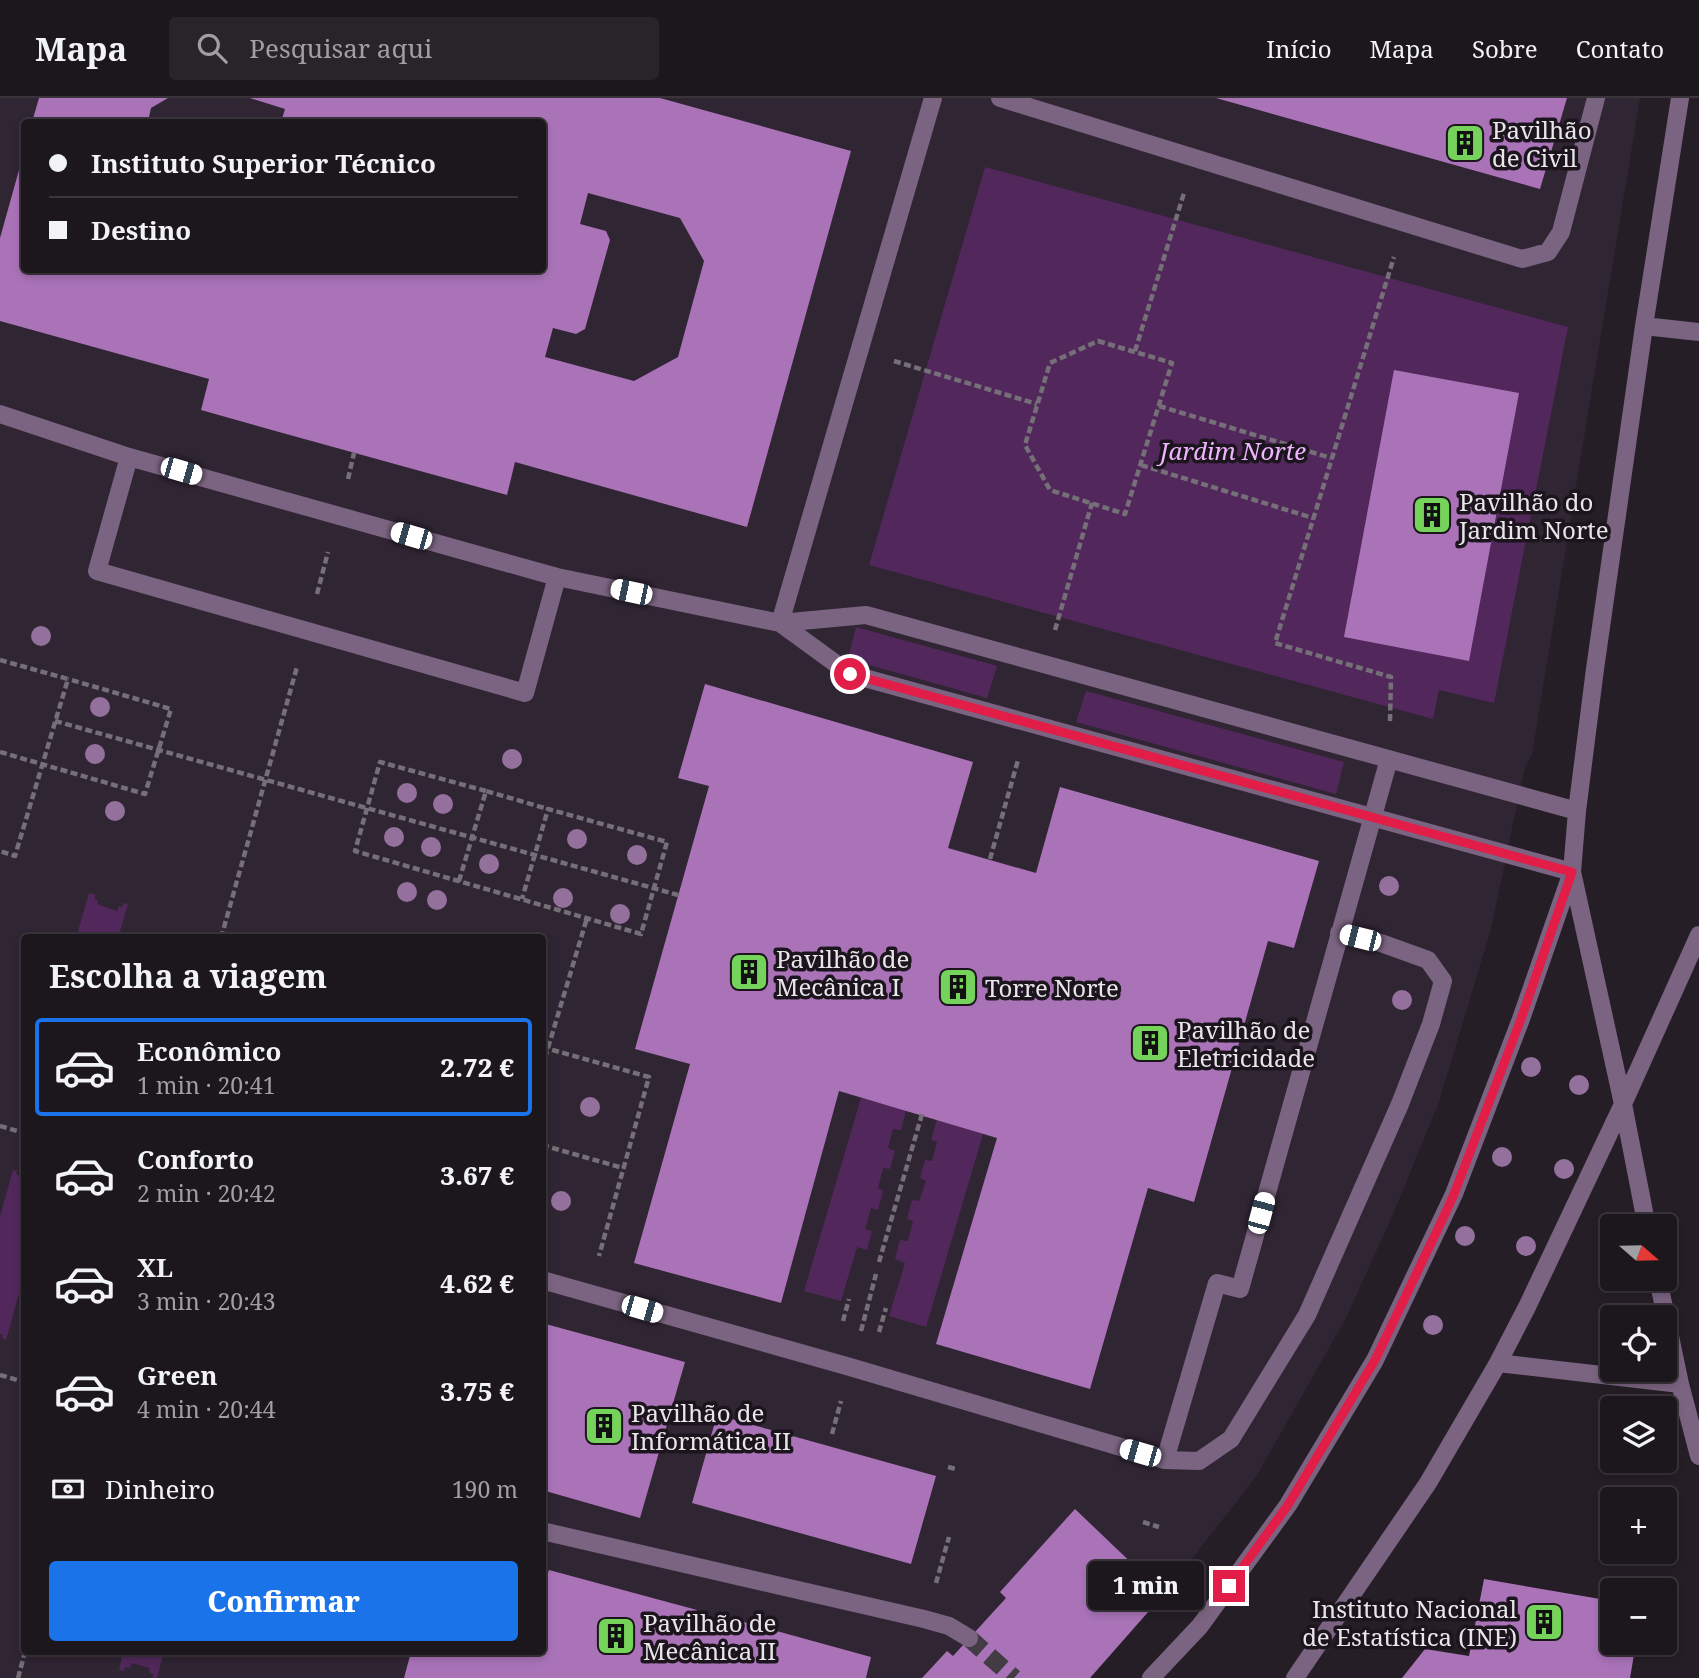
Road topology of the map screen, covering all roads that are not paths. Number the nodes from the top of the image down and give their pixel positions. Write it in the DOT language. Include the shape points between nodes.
graph roads {
  1 [pos="933,98"];
  2 [pos="1000,98"];
  3 [pos="1595,98"];
  4 [pos="1679,98"];
  5 [pos="1644,326"];
  6 [pos="1699,332"];
  7 [pos="0,414"];
  8 [pos="129,457"];
  9 [pos="557,577"];
  10 [pos="780,623"];
  11 [pos="1389,759"];
  12 [pos="1577,811"];
  13 [pos="1373,818"];
  14 [pos="1572,872"];
  15 [pos="1339,933"];
  16 [pos="1699,935"];
  17 [pos="1623,1104"];
  18 [pos="1644,1214"];
  19 [pos="546,1281"];
  20 [pos="1661,1292"];
  21 [pos="1498,1363"];
  22 [pos="1680,1384"];
  23 [pos="1699,1456"];
  24 [pos="1165,1460"];
  25 [pos="546,1532"];
  26 [pos="969,1638"];
  27 [pos="1151,1678"];
  28 [pos="1295,1678"];
  1 -- 10 [label="street"];
  2 -- 3 [label="street" via="1522,259 1548,252 1562,232"];
  4 -- 5 [label="street"];
  5 -- 6 [label="street"];
  5 -- 12 [label="street"];
  7 -- 8 [label="street"];
  8 -- 9 [label="street"];
  8 -- 9 [label="street" via="97,571 525,693"];
  9 -- 10 [label="street"];
  10 -- 11 [label="street" via="866,615"];
  10 -- 13 [label="street" via="850,674"];
  11 -- 12 [label="street"];
  11 -- 13 [label="street"];
  12 -- 14 [label="street"];
  13 -- 14 [label="street"];
  13 -- 15 [label="street"];
  14 -- 17 [label="street"];
  14 -- 27 [label="street" via="1454,1194 1375,1360 1288,1505 1200,1626"];
  15 -- 24 [label="street" via="1240,1289 1217,1283"];
  15 -- 24 [label="street" via="1428,961 1443,981 1431,1024 1307,1315 1231,1439 1199,1461"];
  16 -- 17 [label="street"];
  17 -- 18 [label="street"];
  17 -- 21 [label="street"];
  19 -- 24 [label="street"];
  20 -- 22 [label="street"];
  21 -- 22 [label="street"];
  21 -- 28 [label="street" via="1428,1483"];
  22 -- 23 [label="street"];
  25 -- 26 [label="street" via="924,1619"];
}
